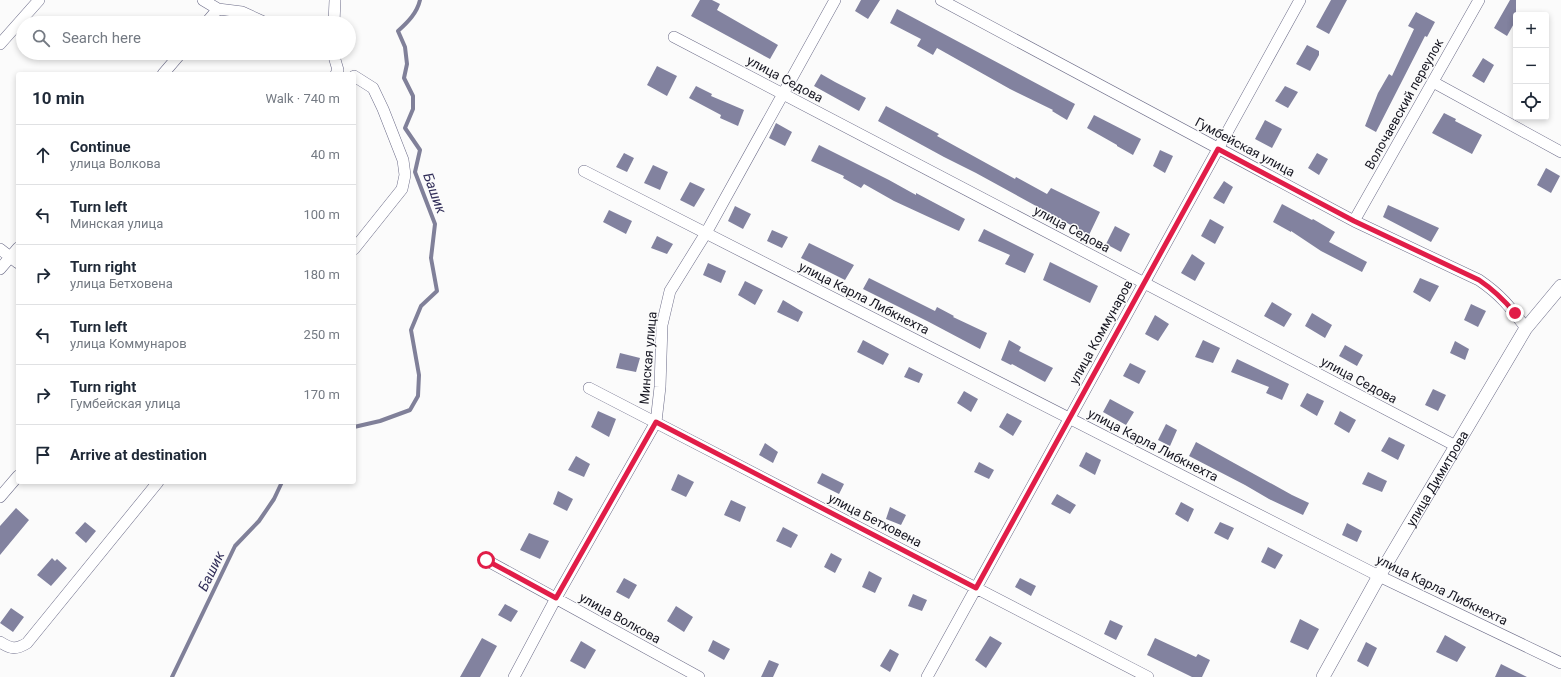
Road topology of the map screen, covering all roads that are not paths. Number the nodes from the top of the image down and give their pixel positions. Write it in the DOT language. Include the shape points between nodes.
graph roads {
  1 [pos="39,0"];
  2 [pos="203,0"];
  3 [pos="335,0"];
  4 [pos="835,0"];
  5 [pos="942,0"];
  6 [pos="1300,0"];
  7 [pos="1479,0"];
  8 [pos="218,9"];
  9 [pos="25,16"];
  10 [pos="212,16"];
  11 [pos="251,16"];
  12 [pos="334,16"];
  13 [pos="16,26"];
  14 [pos="674,37"];
  15 [pos="0,44"];
  16 [pos="175,60"];
  17 [pos="334,60"];
  18 [pos="165,72"];
  19 [pos="337,72"];
  20 [pos="356,77"];
  21 [pos="1433,82"];
  22 [pos="783,94"];
  23 [pos="1218,149"];
  24 [pos="1561,152"];
  25 [pos="584,171"];
  26 [pos="1354,221"];
  27 [pos="706,233"];
  28 [pos="356,246"];
  29 [pos="0,249"];
  30 [pos="14,260"];
  31 [pos="0,269"];
  32 [pos="1144,283"];
  33 [pos="1561,286"];
  34 [pos="1526,328"];
  35 [pos="589,388"];
  36 [pos="1069,418"];
  37 [pos="656,422"];
  38 [pos="1456,446"];
  39 [pos="16,478"];
  40 [pos="156,484"];
  41 [pos="0,498"];
  42 [pos="486,560"];
  43 [pos="1379,576"];
  44 [pos="976,588"];
  45 [pos="556,598"];
  46 [pos="0,642"];
  47 [pos="1561,663"];
  48 [pos="514,677"];
  49 [pos="699,677"];
  50 [pos="927,677"];
  51 [pos="1148,677"];
  52 [pos="1323,677"];
  1 -- 9 [label="street"];
  2 -- 8 [label="street"];
  3 -- 12 [label="street"];
  4 -- 22 [label="street, Минская улица"];
  5 -- 23 [label="street, Гумбейская улица"];
  6 -- 23 [label="street, улица Коммунаров"];
  7 -- 21 [label="street, Волочаевский переулок"];
  8 -- 10 [label="street"];
  8 -- 11 [label="street" via="242,12"];
  13 -- 15 [label="street"];
  14 -- 22 [label="street, улица Седова"];
  16 -- 18 [label="street"];
  17 -- 19 [label="street"];
  20 -- 28 [label="street" via="373,88 403,160 405,175 402,189"];
  21 -- 24 [label="street"];
  21 -- 26 [label="street, Волочаевский переулок"];
  22 -- 27 [label="street, Минская улица"];
  22 -- 32 [label="street, улица Седова"];
  23 -- 26 [label="street, Гумбейская улица"];
  23 -- 32 [label="street, улица Коммунаров"];
  25 -- 27 [label="street, улица Карла Либкнехта"];
  26 -- 34 [label="street, Гумбейская улица" via="1479,280 1505,300"];
  27 -- 36 [label="street, улица Карла Либкнехта"];
  27 -- 37 [label="street, Минская улица" via="670,291 662,325"];
  29 -- 30 [label="street"];
  30 -- 31 [label="street"];
  32 -- 36 [label="street, улица Коммунаров"];
  32 -- 38 [label="street, улица Седова"];
  33 -- 34 [label="street, улица Димитрова"];
  34 -- 38 [label="street, улица Димитрова"];
  35 -- 37 [label="street, улица Бетховена"];
  36 -- 43 [label="street, улица Карла Либкнехта"];
  36 -- 44 [label="street, улица Коммунаров"];
  37 -- 44 [label="street, улица Бетховена"];
  37 -- 45 [label="street, Минская улица"];
  38 -- 43 [label="street, улица Димитрова"];
  39 -- 41 [label="street"];
  40 -- 46 [label="street" via="27,643 18,648 8,647"];
  42 -- 45 [label="street, улица Волкова"];
  43 -- 47 [label="street, улица Карла Либкнехта"];
  43 -- 52 [label="street, улица Димитрова"];
  44 -- 50 [label="street, улица Коммунаров"];
  44 -- 51 [label="street, улица Бетховена"];
  45 -- 48 [label="street, Минская улица"];
  45 -- 49 [label="street, улица Волкова"];
}
